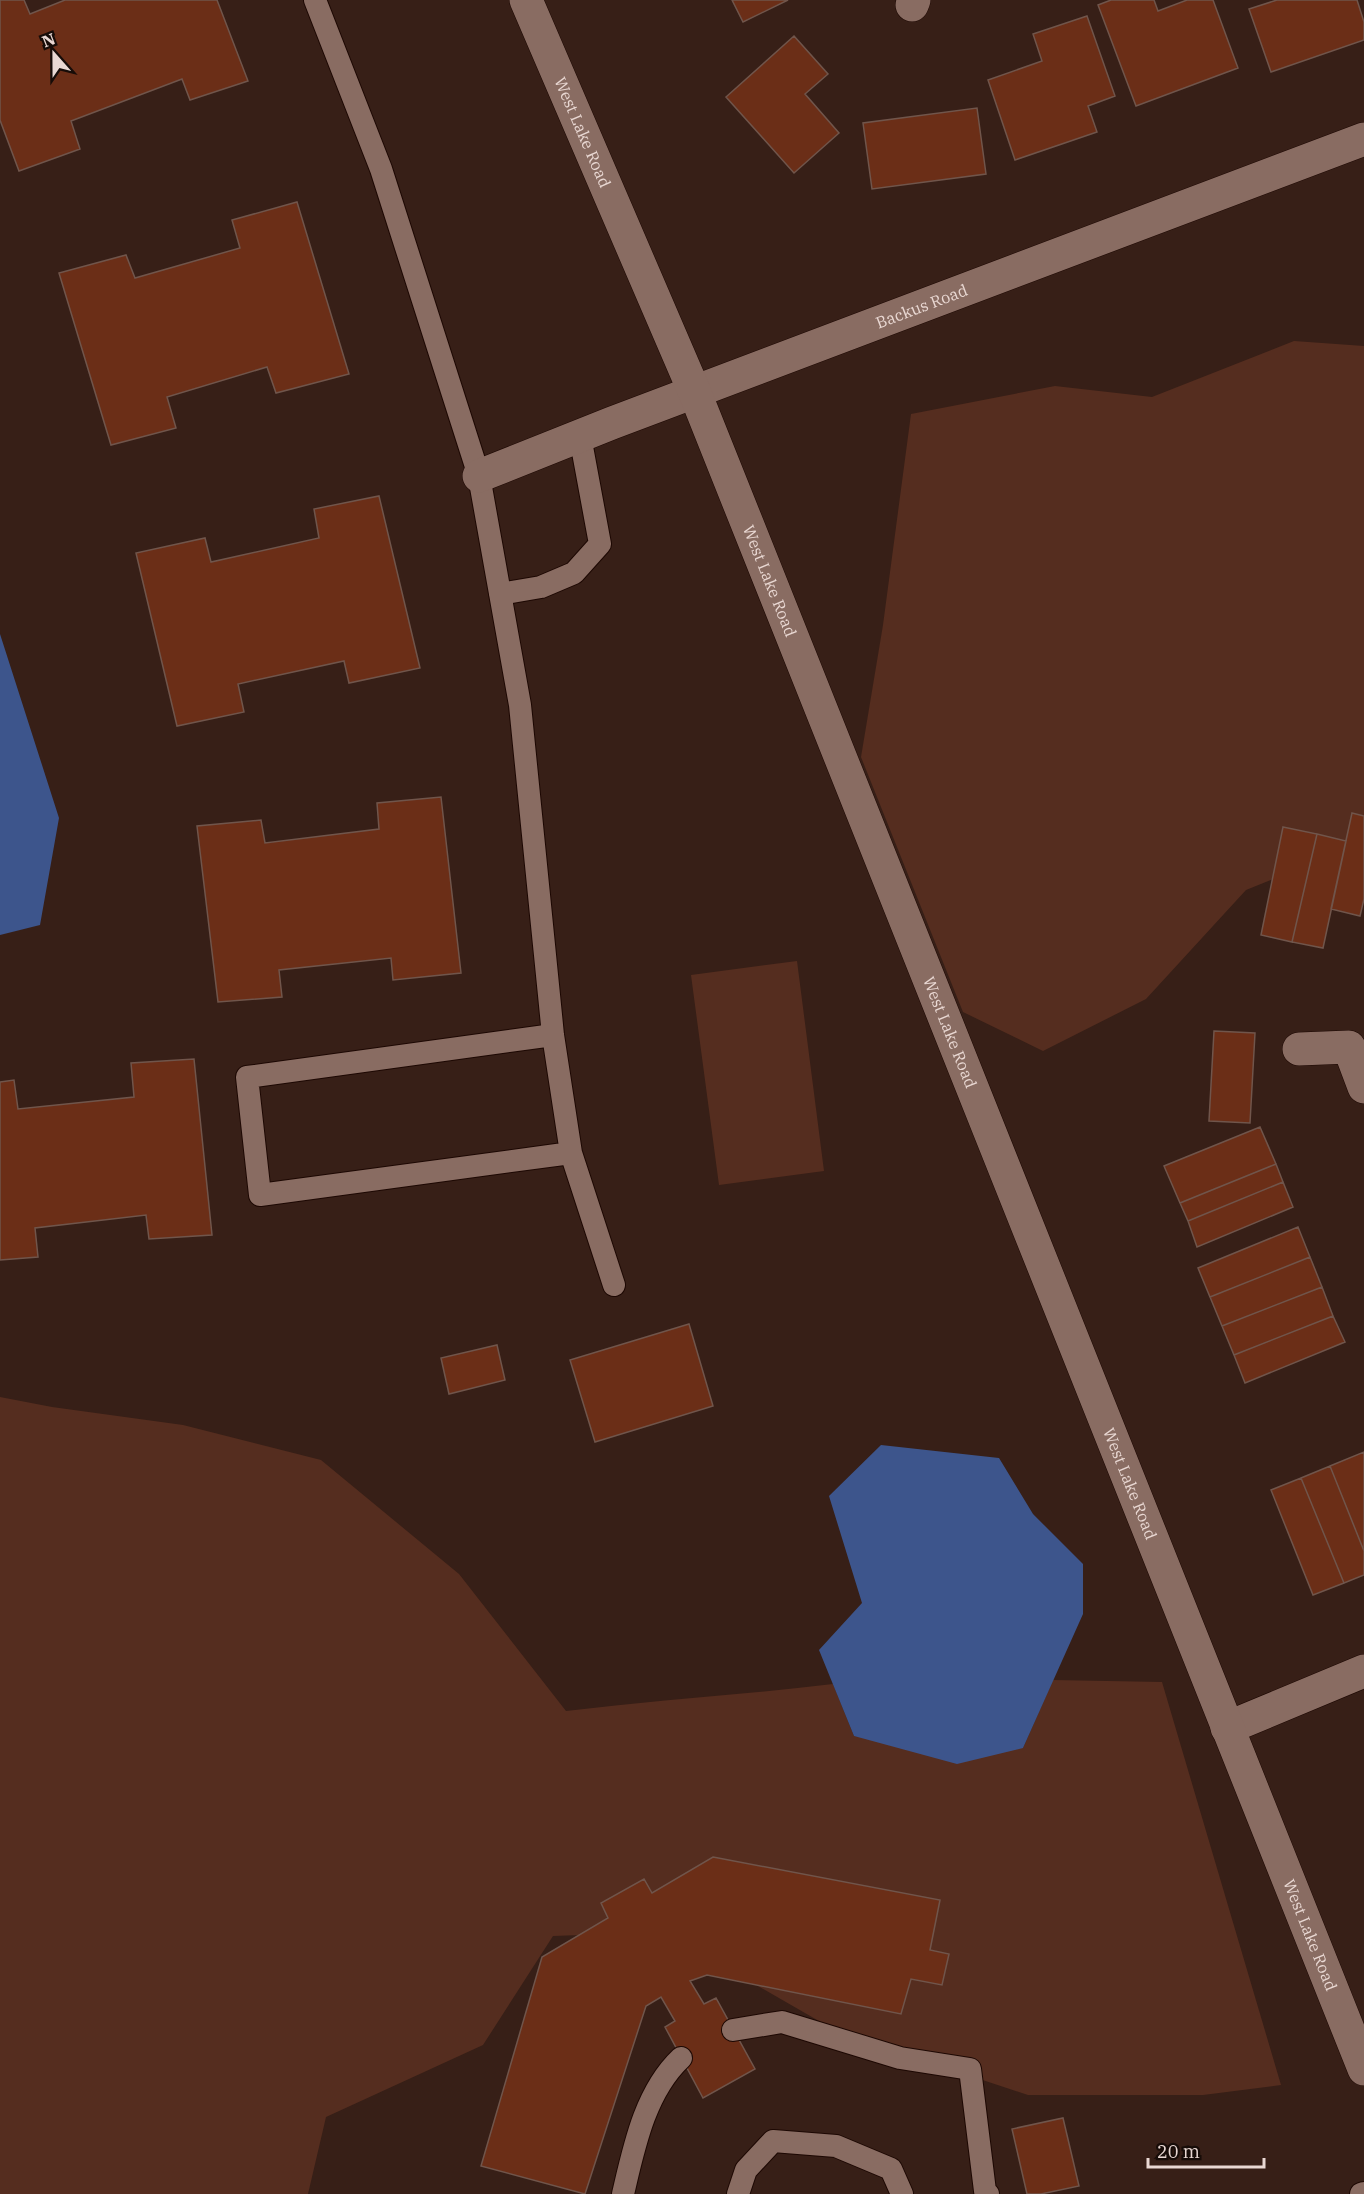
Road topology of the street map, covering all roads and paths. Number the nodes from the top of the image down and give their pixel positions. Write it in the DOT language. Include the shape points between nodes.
graph roads {
  1 [pos="315,0"];
  2 [pos="526,0"];
  3 [pos="1364,138"];
  4 [pos="695,393"];
  5 [pos="580,436"];
  6 [pos="479,476"];
  7 [pos="500,594"];
  8 [pos="553,1035"];
  9 [pos="1299,1049"];
  10 [pos="1364,1087"];
  11 [pos="572,1153"];
  12 [pos="614,1285"];
  13 [pos="1364,1671"];
  14 [pos="1227,1728"];
  15 [pos="734,2030"];
  16 [pos="681,2058"];
  17 [pos="1364,2069"];
  18 [pos="982,2193"];
  19 [pos="623,2194"];
  20 [pos="738,2194"];
  21 [pos="902,2194"];
  1 -- 6 [label="lane" via="381,169"];
  2 -- 4 [label="street, West Lake Road"];
  3 -- 4 [label="street, Backus Road"];
  4 -- 5 [label="street, Backus Road"];
  4 -- 14 [label="street, West Lake Road"];
  5 -- 6 [label="street, Backus Road"];
  5 -- 7 [label="lane" via="600,544 574,573 541,587"];
  6 -- 7 [label="lane"];
  7 -- 8 [label="lane" via="520,705"];
  8 -- 11 [label="lane"];
  8 -- 11 [label="lane" via="247,1077 260,1196"];
  9 -- 10 [label="street" via="1349,1047"];
  11 -- 12 [label="lane"];
  13 -- 14 [label="street"];
  14 -- 17 [label="street, West Lake Road"];
  15 -- 18 [label="lane" via="782,2022 900,2058 970,2069"];
  16 -- 19 [label="lane" via="666,2072 636,2135"];
  20 -- 21 [label="lane" via="746,2170 773,2141 836,2146 891,2169"];
}
